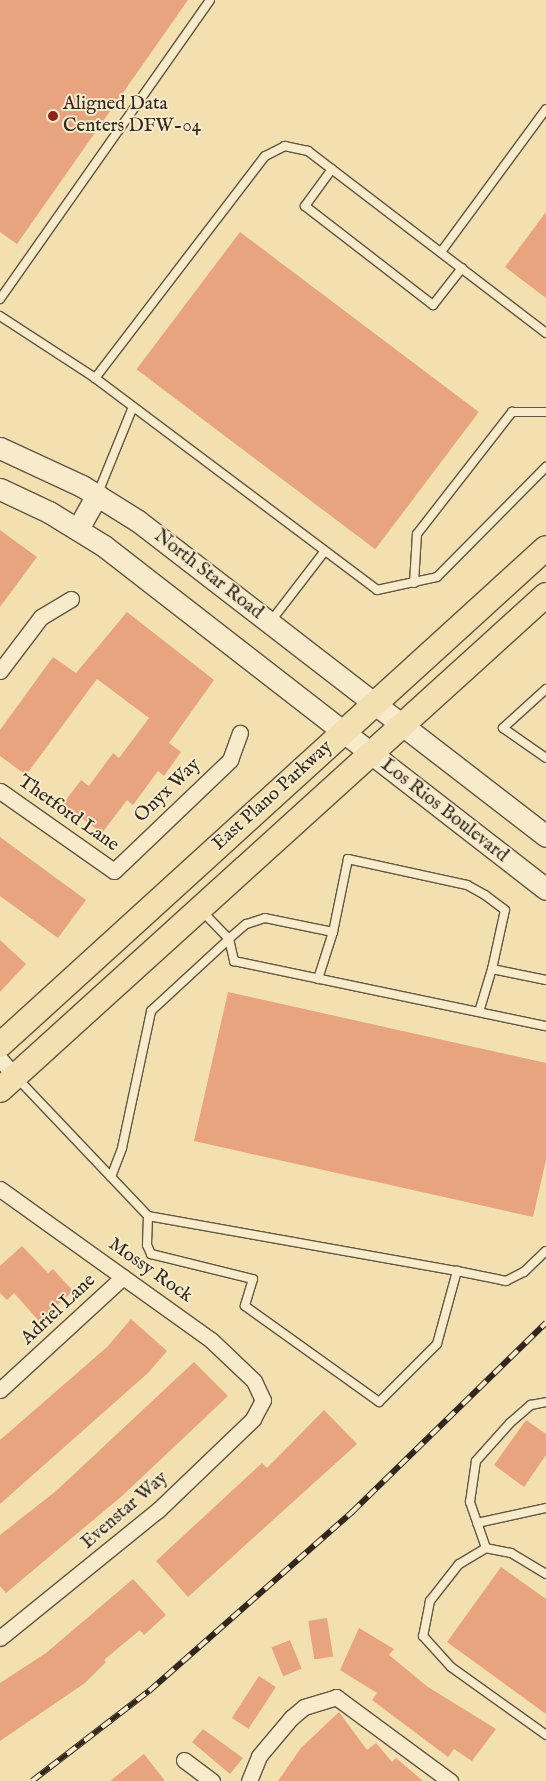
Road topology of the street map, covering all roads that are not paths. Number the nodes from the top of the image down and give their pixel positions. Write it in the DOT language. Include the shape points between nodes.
graph roads {
  1 [pos="210,0"];
  2 [pos="546,109"];
  3 [pos="332,169"];
  4 [pos="441,252"];
  5 [pos="462,268"];
  6 [pos="0,298"];
  7 [pos="0,316"];
  8 [pos="546,333"];
  9 [pos="95,378"];
  10 [pos="132,407"];
  11 [pos="546,412"];
  12 [pos="0,448"];
  13 [pos="546,467"];
  14 [pos="0,489"];
  15 [pos="97,495"];
  16 [pos="78,529"];
  17 [pos="546,548"];
  18 [pos="325,551"];
  19 [pos="414,583"];
  20 [pos="71,598"];
  21 [pos="541,602"];
  22 [pos="269,623"];
  23 [pos="0,671"];
  24 [pos="546,689"];
  25 [pos="373,704"];
  26 [pos="400,726"];
  27 [pos="343,731"];
  28 [pos="240,732"];
  29 [pos="369,753"];
  30 [pos="546,758"];
  31 [pos="0,790"];
  32 [pos="546,836"];
  33 [pos="114,871"];
  34 [pos="177,884"];
  35 [pos="546,889"];
  36 [pos="199,908"];
  37 [pos="333,932"];
  38 [pos="229,939"];
  39 [pos="492,969"];
  40 [pos="318,979"];
  41 [pos="546,980"];
  42 [pos="479,1012"];
  43 [pos="546,1026"];
  44 [pos="0,1045"];
  45 [pos="5,1075"];
  46 [pos="111,1177"];
  47 [pos="0,1189"];
  48 [pos="148,1216"];
  49 [pos="546,1251"];
  50 [pos="457,1271"];
  51 [pos="123,1277"];
  52 [pos="0,1390"];
  53 [pos="263,1400"];
  54 [pos="546,1402"];
  55 [pos="546,1508"];
  56 [pos="477,1523"];
  57 [pos="486,1548"];
  58 [pos="546,1574"];
  59 [pos="0,1638"];
  60 [pos="546,1735"];
  61 [pos="184,1760"];
  62 [pos="212,1781"];
  63 [pos="249,1781"];
  64 [pos="450,1781"];
  1 -- 6 [label="lane"];
  2 -- 4 [label="lane"];
  3 -- 4 [label="lane"];
  3 -- 5 [label="lane" via="305,206 433,305"];
  3 -- 9 [label="lane" via="308,151 285,146 265,156"];
  4 -- 5 [label="lane"];
  5 -- 8 [label="lane"];
  7 -- 9 [label="lane"];
  9 -- 10 [label="lane"];
  10 -- 15 [label="lane"];
  10 -- 18 [label="lane"];
  11 -- 19 [label="lane" via="512,412 429,518 417,534"];
  12 -- 15 [label="main road, North Star Road"];
  13 -- 19 [label="lane" via="437,577"];
  14 -- 16 [label="main road"];
  15 -- 16 [label="main road"];
  15 -- 22 [label="main road, North Star Road" via="138,521"];
  16 -- 27 [label="main road"];
  17 -- 25 [label="main road, East Plano Parkway"];
  18 -- 19 [label="lane" via="377,590"];
  18 -- 22 [label="lane"];
  20 -- 23 [label="street" via="41,617"];
  21 -- 26 [label="main road, East Plano Parkway"];
  22 -- 25 [label="main road, North Star Road"];
  24 -- 30 [label="lane" via="503,728"];
  25 -- 26 [label="main road, North Star Road"];
  25 -- 27 [label="main road, East Plano Parkway"];
  26 -- 29 [label="main road, East Plano Parkway"];
  26 -- 32 [label="main road"];
  27 -- 29 [label="main road, Los Rios Boulevard"];
  27 -- 34 [label="main road, East Plano Parkway"];
  28 -- 33 [label="street, Onyx Way" via="230,760"];
  29 -- 35 [label="main road, Los Rios Boulevard"];
  29 -- 36 [label="main road, East Plano Parkway"];
  31 -- 33 [label="street, Thetford Lane"];
  34 -- 36 [label="main road"];
  34 -- 44 [label="main road, East Plano Parkway"];
  36 -- 38 [label="lane"];
  36 -- 45 [label="main road, East Plano Parkway"];
  37 -- 38 [label="lane" via="266,918 246,924"];
  37 -- 39 [label="lane" via="348,859 467,885 505,910"];
  37 -- 40 [label="lane"];
  38 -- 40 [label="lane" via="234,961"];
  38 -- 46 [label="lane" via="151,1011 122,1148"];
  39 -- 41 [label="lane"];
  39 -- 42 [label="lane"];
  40 -- 42 [label="lane"];
  42 -- 43 [label="lane"];
  45 -- 46 [label="lane"];
  46 -- 48 [label="lane"];
  47 -- 51 [label="street, Mossy Rock"];
  48 -- 50 [label="lane"];
  48 -- 50 [label="lane" via="147,1245 151,1254 253,1280 246,1306 379,1402 437,1344"];
  49 -- 50 [label="lane" via="524,1272 506,1281"];
  51 -- 52 [label="street, Adriel Lane"];
  51 -- 53 [label="street, Mossy Rock" via="211,1340 254,1381"];
  53 -- 59 [label="street, Evenstar Way" via="253,1420 165,1504 89,1570"];
  54 -- 56 [label="lane" via="531,1405 476,1461 470,1502"];
  55 -- 56 [label="lane"];
  56 -- 57 [label="lane"];
  57 -- 58 [label="lane" via="510,1554"];
  57 -- 60 [label="lane" via="459,1564 430,1601 424,1636 451,1667"];
  61 -- 62 [label="street"];
  63 -- 64 [label="street" via="259,1756 291,1718 311,1703 336,1697"];
}
